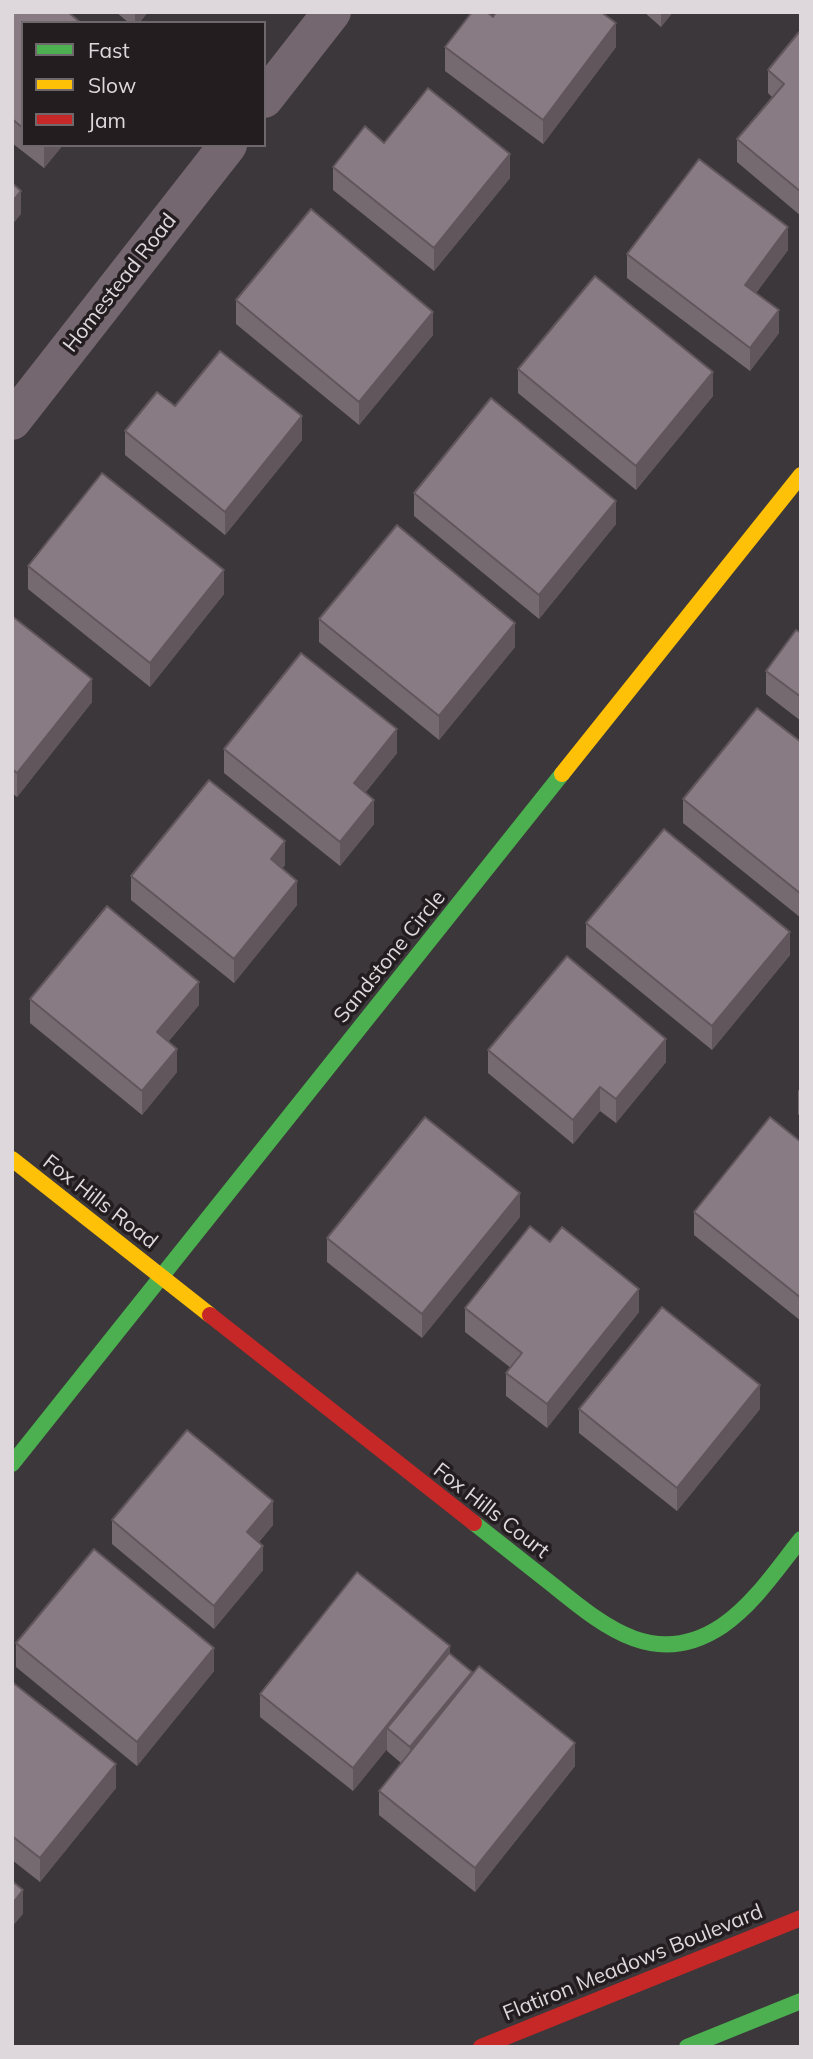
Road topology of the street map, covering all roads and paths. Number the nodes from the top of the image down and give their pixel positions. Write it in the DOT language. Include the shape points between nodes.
graph roads {
  1 [pos="332,12"];
  2 [pos="266,96"];
  3 [pos="226,147"];
  4 [pos="12,421"];
  5 [pos="801,475"];
  6 [pos="12,1159"];
  7 [pos="161,1277"];
  8 [pos="12,1464"];
  9 [pos="801,1539"];
  10 [pos="801,1918"];
  11 [pos="801,2001"];
  12 [pos="481,2047"];
  13 [pos="687,2047"];
  1 -- 2 [label="street"];
  3 -- 4 [label="street, Homestead Road"];
  5 -- 7 [label="street, Sandstone Circle"];
  6 -- 7 [label="street, Fox Hills Road"];
  7 -- 8 [label="street, Sandstone Circle"];
  7 -- 9 [label="street, Fox Hills Court" via="603,1625 653,1644 700,1640 742,1612"];
  10 -- 12 [label="street, Flatiron Meadows Boulevard"];
  11 -- 13 [label="street"];
}
